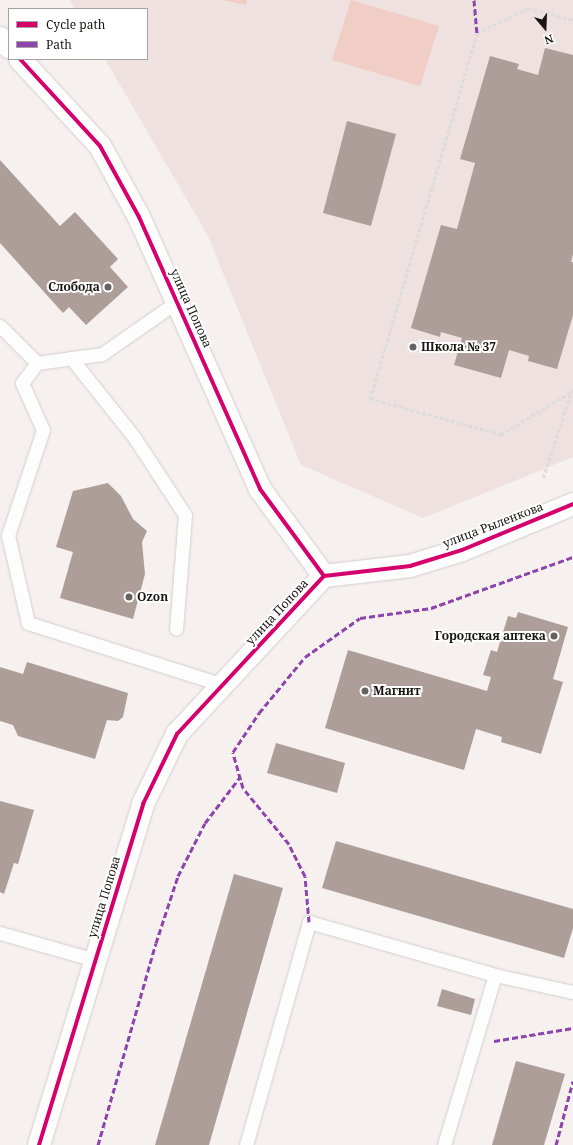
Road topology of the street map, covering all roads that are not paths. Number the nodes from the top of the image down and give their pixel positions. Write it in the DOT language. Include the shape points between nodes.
graph roads {
  1 [pos="0,38"];
  2 [pos="8,46"];
  3 [pos="21,60"];
  4 [pos="178,301"];
  5 [pos="0,326"];
  6 [pos="71,358"];
  7 [pos="37,363"];
  8 [pos="573,504"];
  9 [pos="324,576"];
  10 [pos="176,629"];
  11 [pos="223,685"];
  12 [pos="0,933"];
  13 [pos="95,960"];
  14 [pos="495,975"];
  15 [pos="573,992"];
  16 [pos="39,1145"];
  17 [pos="246,1145"];
  18 [pos="444,1145"];
  1 -- 2 [label="street"];
  3 -- 4 [label="street, улица Попова" via="100,146 139,217"];
  4 -- 6 [label="lane" via="102,354"];
  4 -- 9 [label="street, улица Попова" via="260,489"];
  5 -- 7 [label="lane"];
  6 -- 7 [label="lane"];
  6 -- 10 [label="lane" via="134,437 186,515"];
  7 -- 11 [label="lane" via="22,383 43,430 8,535 28,623"];
  8 -- 9 [label="street, улица Рыленкова" via="462,550 410,566"];
  9 -- 11 [label="street, улица Попова"];
  11 -- 13 [label="street, улица Попова" via="177,734 143,804"];
  12 -- 13 [label="lane"];
  13 -- 16 [label="street, улица Попова"];
  14 -- 15 [label="lane"];
  14 -- 17 [label="lane" via="309,922"];
  14 -- 18 [label="lane"];
}
